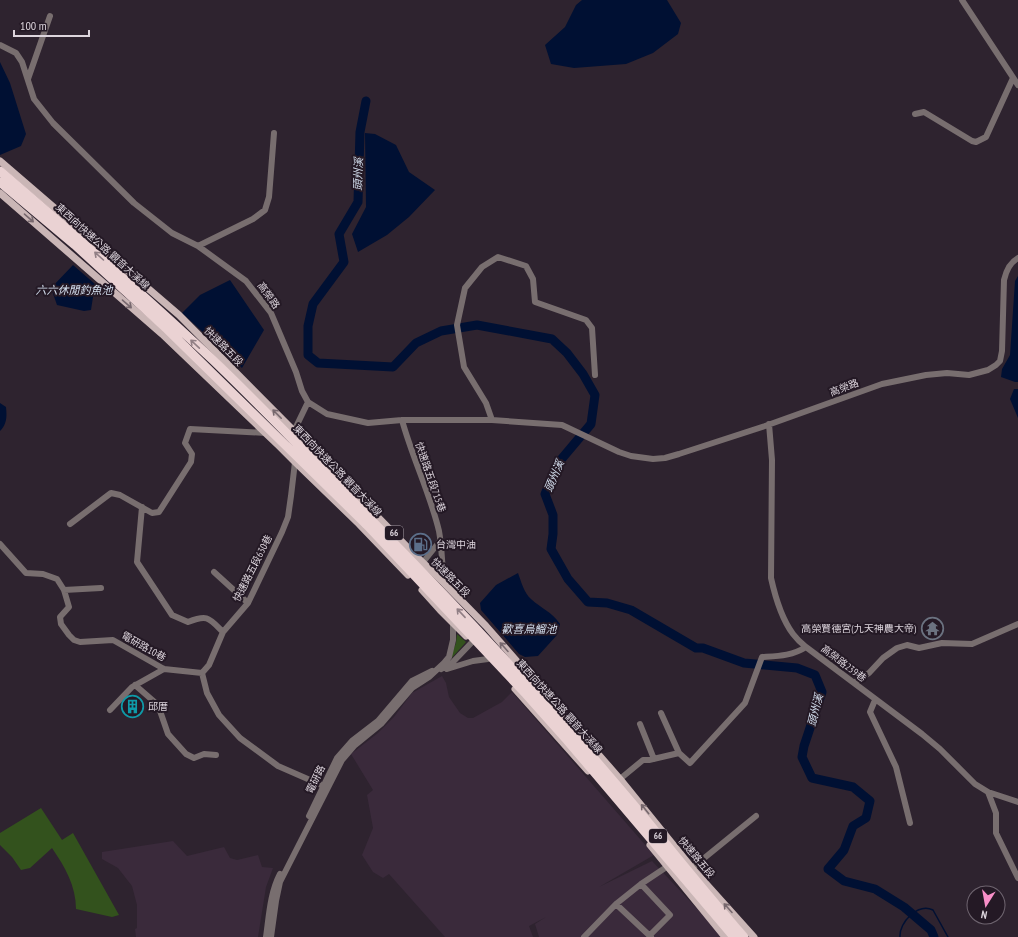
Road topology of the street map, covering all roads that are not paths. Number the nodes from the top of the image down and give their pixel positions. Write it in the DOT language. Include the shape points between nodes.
graph roads {
  1 [pos="962,0"];
  2 [pos="50,16"];
  3 [pos="0,46"];
  4 [pos="28,78"];
  5 [pos="1013,78"];
  6 [pos="1018,85"];
  7 [pos="914,114"];
  8 [pos="274,132"];
  9 [pos="0,161"];
  10 [pos="0,171"];
  11 [pos="0,182"];
  12 [pos="0,193"];
  13 [pos="198,246"];
  14 [pos="1018,258"];
  15 [pos="212,360"];
  16 [pos="201,362"];
  17 [pos="595,375"];
  18 [pos="258,395"];
  19 [pos="308,402"];
  20 [pos="238,407"];
  21 [pos="402,420"];
  22 [pos="492,420"];
  23 [pos="769,424"];
  24 [pos="294,431"];
  25 [pos="266,433"];
  26 [pos="294,462"];
  27 [pos="142,507"];
  28 [pos="70,524"];
  29 [pos="440,541"];
  30 [pos="0,544"];
  31 [pos="423,563"];
  32 [pos="214,572"];
  33 [pos="410,578"];
  34 [pos="444,583"];
  35 [pos="101,588"];
  36 [pos="64,590"];
  37 [pos="248,603"];
  38 [pos="453,624"];
  39 [pos="1018,624"];
  40 [pos="486,626"];
  41 [pos="223,632"];
  42 [pos="473,643"];
  43 [pos="806,647"];
  44 [pos="488,659"];
  45 [pos="439,668"];
  46 [pos="164,669"];
  47 [pos="202,673"];
  48 [pos="434,673"];
  49 [pos="854,683"];
  50 [pos="135,685"];
  51 [pos="875,700"];
  52 [pos="110,710"];
  53 [pos="661,713"];
  54 [pos="640,724"];
  55 [pos="679,753"];
  56 [pos="216,755"];
  57 [pos="654,759"];
  58 [pos="620,779"];
  59 [pos="326,787"];
  60 [pos="988,792"];
  61 [pos="1018,802"];
  62 [pos="756,816"];
  63 [pos="910,823"];
  64 [pos="668,866"];
  65 [pos="692,868"];
  66 [pos="1018,878"];
  67 [pos="641,884"];
  68 [pos="616,904"];
  69 [pos="651,936"];
  70 [pos="266,937"];
  71 [pos="271,937"];
  72 [pos="584,937"];
  73 [pos="725,937"];
  74 [pos="734,937"];
  75 [pos="744,937"];
  76 [pos="754,937"];
  1 -- 5 [label="street"];
  2 -- 4 [label="street"];
  3 -- 4 [label="street, 高榮路" via="16,52"];
  4 -- 13 [label="street, 高榮路" via="34,99 53,123 129,198 172,233"];
  5 -- 6 [label="street"];
  5 -- 7 [label="street" via="986,137 976,142 924,112"];
  8 -- 13 [label="street" via="265,210 253,219"];
  9 -- 18 [label="main road, 快速路五段 / 66" via="179,315"];
  15 -- 10 [label="highway, 東西向快速公路 觀音大溪線 / 66, one-way"];
  11 -- 16 [label="highway, 東西向快速公路 觀音大溪線 / 66" via="80,250"];
  12 -- 20 [label="main road, 66, one-way" via="162,334"];
  13 -- 19 [label="street, 高榮路" via="246,281 271,313"];
  14 -- 23 [label="street, 高榮路" via="1006,270 1002,351 1000,361 996,365 969,375 926,375 882,384"];
  15 -- 18 [label="highway"];
  75 -- 15 [label="highway, 東西向快速公路 觀音大溪線 / 66, one-way, bridge" via="631,802 532,690 395,544"];
  16 -- 20 [label="highway"];
  16 -- 74 [label="highway, 東西向快速公路 觀音大溪線 / 66, bridge" via="341,498 521,689"];
  17 -- 22 [label="street" via="592,328 586,320 535,302 533,280 526,266 498,258 482,267 465,288 457,325 464,367 486,403"];
  24 -- 18 [label="main road, 快速路五段 / 66, one-way"];
  19 -- 21 [label="street" via="327,414 368,423"];
  19 -- 24 [label="street"];
  20 -- 25 [label="main road, 66"];
  21 -- 22 [label="street"];
  21 -- 29 [label="street, 快速路五段715巷" via="428,495"];
  22 -- 23 [label="street, 高榮路" via="562,425 619,452 642,458 665,458"];
  23 -- 43 [label="street, 高榮路239巷" via="772,460 771,578 792,633"];
  24 -- 31 [label="main road, 快速路五段 / 66"];
  25 -- 26 [label="main road, 66"];
  25 -- 27 [label="street" via="190,429 185,444 192,454 191,462 159,512 152,513"];
  26 -- 33 [label="main road, 66" via="359,524"];
  26 -- 37 [label="street, 快速路五段630巷" via="288,517"];
  27 -- 28 [label="street" via="111,493"];
  27 -- 41 [label="street" via="137,562 172,614 188,622 200,617 210,619"];
  29 -- 31 [label="street"];
  29 -- 34 [label="street, 快速路五段715巷"];
  30 -- 36 [label="street" via="26,573 43,574 57,579"];
  31 -- 33 [label="street"];
  31 -- 34 [label="main road, 快速路五段 / 66"];
  32 -- 37 [label="street"];
  33 -- 38 [label="main road, 66"];
  34 -- 40 [label="main road, 快速路五段 / 66"];
  35 -- 36 [label="street"];
  36 -- 46 [label="street, 電研路10巷" via="69,607 60,617 61,624 74,640 113,640"];
  37 -- 41 [label="street, 快速路五段630巷"];
  38 -- 42 [label="main road, 66"];
  38 -- 45 [label="street, 電研路" via="449,657"];
  39 -- 49 [label="street" via="972,644 942,643 919,648 907,645 897,648"];
  40 -- 42 [label="street, 電研路"];
  58 -- 40 [label="main road, 快速路五段 / 66, one-way"];
  41 -- 47 [label="street, 快速路五段630巷" via="210,665"];
  42 -- 44 [label="main road, 66"];
  42 -- 48 [label="street, 電研路" via="452,663"];
  43 -- 49 [label="street, 高榮路239巷"];
  43 -- 55 [label="street" via="788,655 762,657 745,703 690,763"];
  44 -- 48 [label="street" via="473,660"];
  44 -- 64 [label="main road, 66" via="622,810"];
  45 -- 48 [label="street, 電研路"];
  45 -- 59 [label="street, 電研路" via="412,681 378,721 352,741 337,758"];
  46 -- 47 [label="street, 電研路10巷"];
  46 -- 50 [label="street"];
  47 -- 59 [label="street" via="207,693 219,715 240,738 278,766"];
  48 -- 59 [label="street, 電研路" via="412,688 381,724 354,746 342,760"];
  49 -- 51 [label="street, 高榮路239巷"];
  50 -- 52 [label="street"];
  50 -- 56 [label="street" via="158,705 168,734 186,754 194,758 204,754"];
  51 -- 60 [label="street, 高榮路239巷" via="922,734 975,784"];
  51 -- 63 [label="street" via="870,712 896,767"];
  53 -- 55 [label="street"];
  54 -- 57 [label="street"];
  55 -- 57 [label="street"];
  57 -- 58 [label="street" via="643,760"];
  65 -- 58 [label="main road, 快速路五段 / 66, one-way"];
  59 -- 70 [label="street, 電研路" via="276,882"];
  59 -- 71 [label="street, 電研路" via="280,882"];
  60 -- 61 [label="street, 高榮路239巷"];
  60 -- 66 [label="street" via="996,813 996,833"];
  62 -- 65 [label="street"];
  64 -- 67 [label="street"];
  64 -- 73 [label="main road, 66"];
  76 -- 65 [label="main road, 快速路五段 / 66, one-way"];
  67 -- 68 [label="street"];
  67 -- 69 [label="street" via="670,915"];
  68 -- 69 [label="street"];
  68 -- 72 [label="street"];
}
